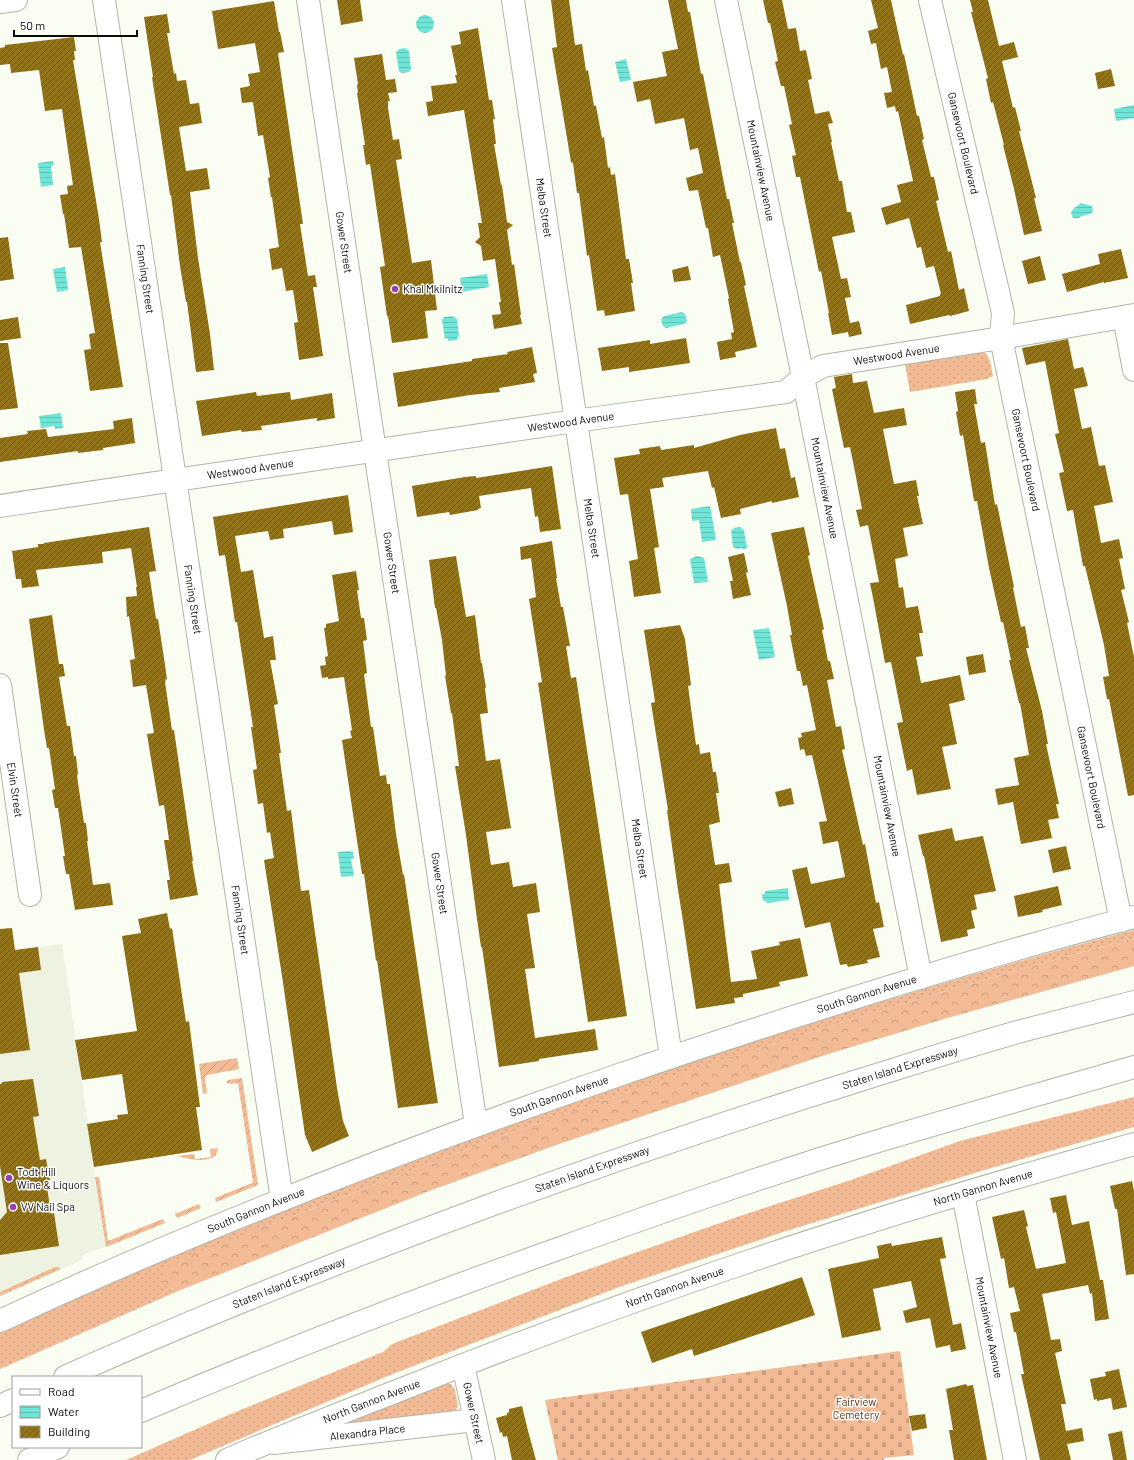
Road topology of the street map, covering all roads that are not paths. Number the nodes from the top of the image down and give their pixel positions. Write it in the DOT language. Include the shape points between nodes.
graph roads {
  1 [pos="16,0"];
  2 [pos="104,0"];
  3 [pos="308,0"];
  4 [pos="513,0"];
  5 [pos="726,0"];
  6 [pos="930,0"];
  7 [pos="0,2"];
  8 [pos="1129,316"];
  9 [pos="1001,338"];
  10 [pos="1134,370"];
  11 [pos="803,377"];
  12 [pos="575,421"];
  13 [pos="374,451"];
  14 [pos="175,480"];
  15 [pos="0,506"];
  16 [pos="0,685"];
  17 [pos="30,895"];
  18 [pos="1127,919"];
  19 [pos="921,978"];
  20 [pos="1134,1002"];
  21 [pos="671,1057"];
  22 [pos="1134,1068"];
  23 [pos="476,1125"];
  24 [pos="1134,1144"];
  25 [pos="963,1194"];
  26 [pos="282,1200"];
  27 [pos="0,1321"];
  28 [pos="463,1365"];
  29 [pos="67,1376"];
  30 [pos="12,1400"];
  31 [pos="0,1406"];
  32 [pos="142,1411"];
  33 [pos="475,1420"];
  34 [pos="261,1445"];
  35 [pos="56,1448"];
  36 [pos="29,1460"];
  37 [pos="227,1460"];
  38 [pos="484,1460"];
  39 [pos="1015,1460"];
  1 -- 7 [label="main road"];
  2 -- 14 [label="main road, Fanning Street"];
  3 -- 13 [label="main road, Gower Street"];
  4 -- 12 [label="main road, Melba Street"];
  5 -- 11 [label="main road, Mountainview Avenue"];
  6 -- 9 [label="main road, Gansevoort Boulevard" via="1003,313"];
  8 -- 9 [label="main road, Westwood Avenue"];
  8 -- 10 [label="main road"];
  9 -- 11 [label="main road, Westwood Avenue" via="823,366"];
  9 -- 18 [label="main road, Gansevoort Boulevard"];
  11 -- 12 [label="main road, Westwood Avenue" via="786,392"];
  11 -- 19 [label="main road, Mountainview Avenue"];
  12 -- 13 [label="main road, Westwood Avenue"];
  12 -- 21 [label="main road, Melba Street"];
  13 -- 14 [label="main road, Westwood Avenue"];
  13 -- 23 [label="main road, Gower Street"];
  14 -- 15 [label="main road, Westwood Avenue"];
  14 -- 26 [label="main road, Fanning Street"];
  16 -- 17 [label="main road, Elvin Street"];
  18 -- 19 [label="main road, South Gannon Avenue"];
  19 -- 21 [label="main road, South Gannon Avenue"];
  20 -- 29 [label="main road, Staten Island Expressway" via="912,1064 631,1154 355,1256"];
  21 -- 23 [label="main road, South Gannon Avenue"];
  22 -- 32 [label="main road" via="884,1139 658,1213 379,1315"];
  23 -- 26 [label="main road, South Gannon Avenue"];
  24 -- 25 [label="main road, North Gannon Avenue"];
  25 -- 28 [label="main road, North Gannon Avenue" via="750,1261"];
  25 -- 39 [label="main road, Mountainview Avenue"];
  26 -- 27 [label="main road, South Gannon Avenue" via="129,1263"];
  28 -- 33 [label="main road, Gower Street"];
  28 -- 34 [label="main road, North Gannon Avenue"];
  30 -- 31 [label="main road"];
  33 -- 34 [label="main road, Alexandra Place"];
  33 -- 38 [label="main road, Gower Street"];
  34 -- 37 [label="main road, North Gannon Avenue"];
  35 -- 36 [label="main road"];
}
